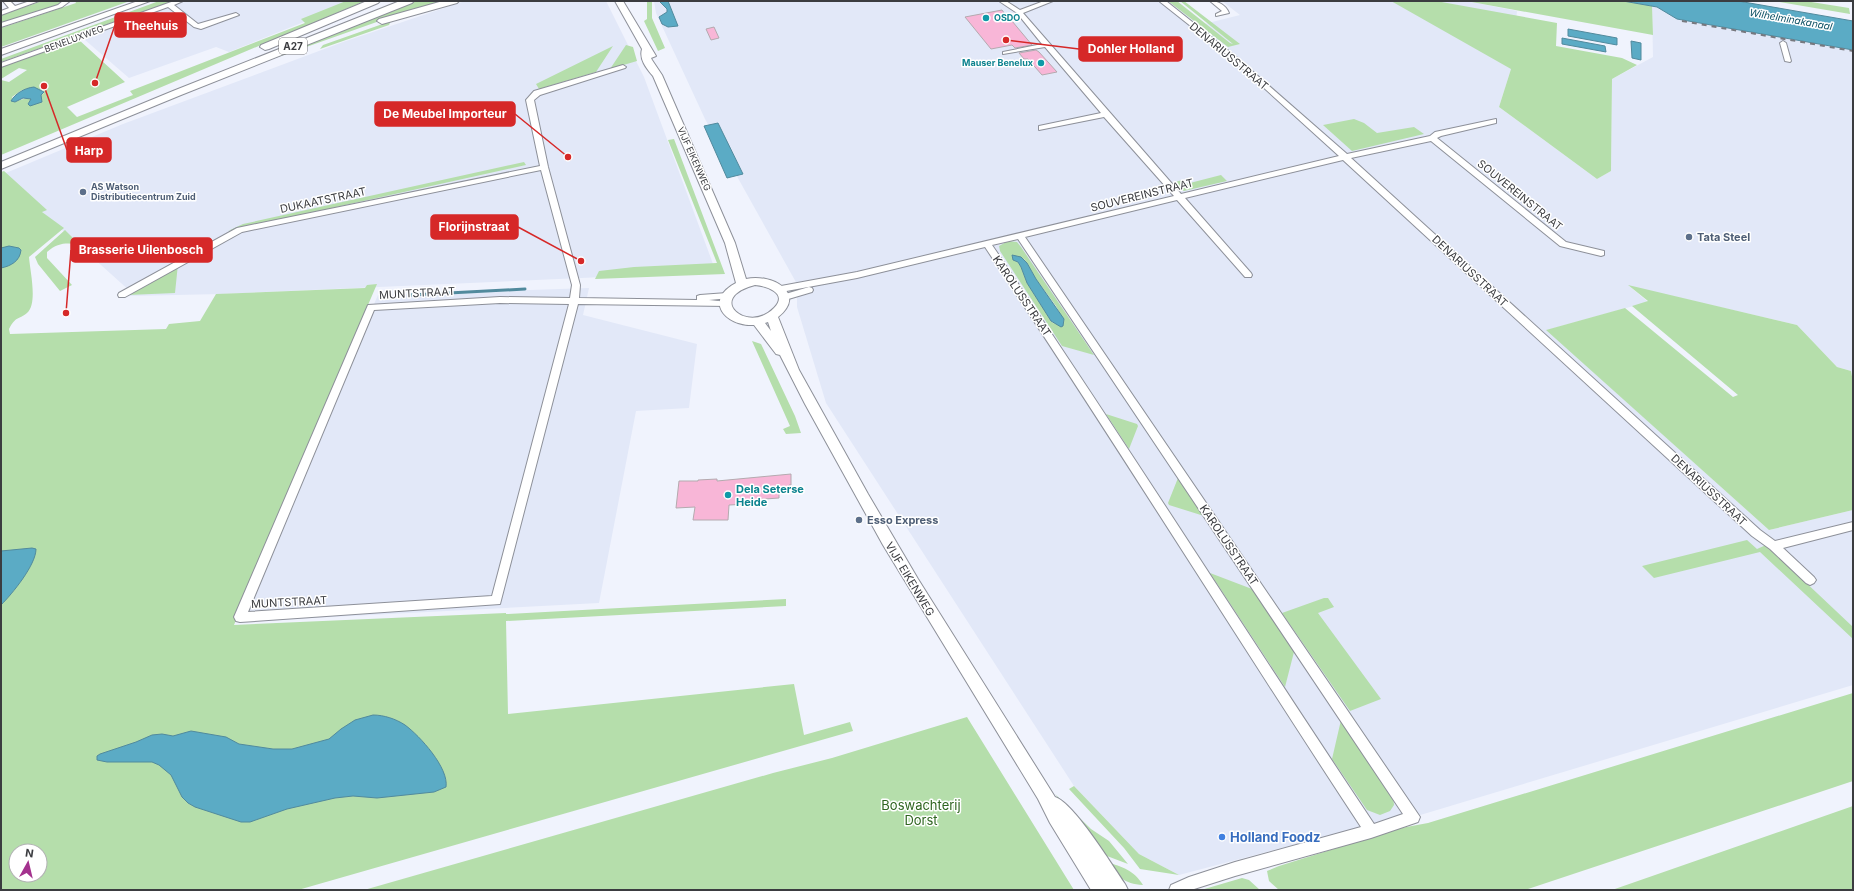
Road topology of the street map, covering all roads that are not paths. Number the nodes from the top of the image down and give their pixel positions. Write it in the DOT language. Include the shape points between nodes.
graph roads {
  1 [pos="6,1"];
  2 [pos="36,1"];
  3 [pos="67,1"];
  4 [pos="146,1"];
  5 [pos="180,1"];
  6 [pos="375,1"];
  7 [pos="397,1"];
  8 [pos="409,1"];
  9 [pos="454,1"];
  10 [pos="619,1"];
  11 [pos="630,1"];
  12 [pos="1002,1"];
  13 [pos="1050,1"];
  14 [pos="1162,1"];
  15 [pos="1213,1"];
  16 [pos="169,5"];
  17 [pos="14,8"];
  18 [pos="1019,12"];
  19 [pos="1,13"];
  20 [pos="236,15"];
  21 [pos="1218,15"];
  22 [pos="1,25"];
  23 [pos="641,37"];
  24 [pos="1783,43"];
  25 [pos="1046,45"];
  26 [pos="258,50"];
  27 [pos="1,52"];
  28 [pos="1005,53"];
  29 [pos="237,58"];
  30 [pos="1788,61"];
  31 [pos="1,65"];
  32 [pos="623,67"];
  33 [pos="180,89"];
  34 [pos="1106,114"];
  35 [pos="1493,121"];
  36 [pos="1042,128"];
  37 [pos="1432,138"];
  38 [pos="1345,157"];
  39 [pos="1,158"];
  40 [pos="1,166"];
  41 [pos="544,167"];
  42 [pos="1179,197"];
  43 [pos="1020,236"];
  44 [pos="730,243"];
  45 [pos="987,244"];
  46 [pos="1601,253"];
  47 [pos="1248,275"];
  48 [pos="755,281"];
  49 [pos="742,284"];
  50 [pos="783,293"];
  51 [pos="122,296"];
  52 [pos="726,300"];
  53 [pos="574,302"];
  54 [pos="772,316"];
  55 [pos="757,320"];
  56 [pos="787,358"];
  57 [pos="1853,526"];
  58 [pos="1774,546"];
  59 [pos="1810,580"];
  60 [pos="1044,793"];
  61 [pos="1371,831"];
  62 [pos="1101,890"];
  63 [pos="1119,890"];
  64 [pos="1176,890"];
  1 -- 17 [label="street"];
  2 -- 17 [label="street"];
  3 -- 22 [label="street" via="60,6"];
  4 -- 27 [label="main road, BENELUXWEG"];
  5 -- 16 [label="street, BENELUXWEG"];
  6 -- 26 [label="highway, A27"];
  7 -- 33 [label="highway, A27"];
  8 -- 33 [label="highway, A27"];
  9 -- 33 [label="highway, A27" via="363,27"];
  10 -- 23 [label="main road, VIJF EIKENWEG"];
  11 -- 23 [label="main road, VIJF EIKENWEG"];
  12 -- 18 [label="street"];
  13 -- 18 [label="street"];
  14 -- 38 [label="street, DENARIUSSTRAAT" via="1233,57"];
  15 -- 21 [label="street" via="1225,10 1226,13"];
  16 -- 20 [label="street" via="196,26 202,27"];
  16 -- 31 [label="street, BENELUXWEG"];
  17 -- 19 [label="street"];
  18 -- 25 [label="street"];
  23 -- 44 [label="main road, VIJF EIKENWEG" via="649,66 657,75"];
  24 -- 30 [label="street"];
  25 -- 28 [label="street"];
  25 -- 34 [label="street"];
  29 -- 33 [label="highway, A27"];
  32 -- 41 [label="street" via="532,96 530,100"];
  33 -- 39 [label="highway, A27"];
  33 -- 40 [label="highway, A27"];
  34 -- 36 [label="street"];
  34 -- 42 [label="street"];
  35 -- 37 [label="street, SOUVEREINSTRAAT" via="1438,134"];
  37 -- 38 [label="street, SOUVEREINSTRAAT"];
  37 -- 46 [label="street, SOUVEREINSTRAAT" via="1562,244"];
  38 -- 42 [label="street, SOUVEREINSTRAAT"];
  38 -- 58 [label="street, DENARIUSSTRAAT" via="1756,533"];
  41 -- 51 [label="street, DUKAATSTRAAT" via="240,230"];
  41 -- 53 [label="street" via="576,285"];
  42 -- 43 [label="street, SOUVEREINSTRAAT"];
  42 -- 47 [label="street"];
  43 -- 45 [label="street, SOUVEREINSTRAAT"];
  43 -- 61 [label="street, KAROLUSSTRAAT" via="1413,816"];
  44 -- 48 [label="main road, VIJF EIKENWEG"];
  44 -- 49 [label="main road, VIJF EIKENWEG"];
  45 -- 50 [label="street, SOUVEREINSTRAAT"];
  45 -- 61 [label="street, KAROLUSSTRAAT"];
  48 -- 49 [label="main road"];
  48 -- 50 [label="main road" via="770,282"];
  49 -- 52 [label="main road" via="735,287"];
  50 -- 54 [label="main road" via="782,307"];
  52 -- 53 [label="street"];
  52 -- 55 [label="main road" via="730,314 749,321"];
  53 -- 53 [label="street, MUNTSTRAAT" via="500,300 371,307 240,617 496,601"];
  54 -- 55 [label="main road"];
  54 -- 56 [label="main road, VIJF EIKENWEG"];
  55 -- 56 [label="main road, VIJF EIKENWEG"];
  56 -- 60 [label="main road, VIJF EIKENWEG" via="913,585"];
  57 -- 58 [label="street"];
  58 -- 59 [label="street, DENARIUSSTRAAT"];
  60 -- 62 [label="main road, VIJF EIKENWEG"];
  60 -- 63 [label="main road, VIJF EIKENWEG" via="1080,833"];
  61 -- 64 [label="street, KAROLUSSTRAAT" via="1235,869"];
}
